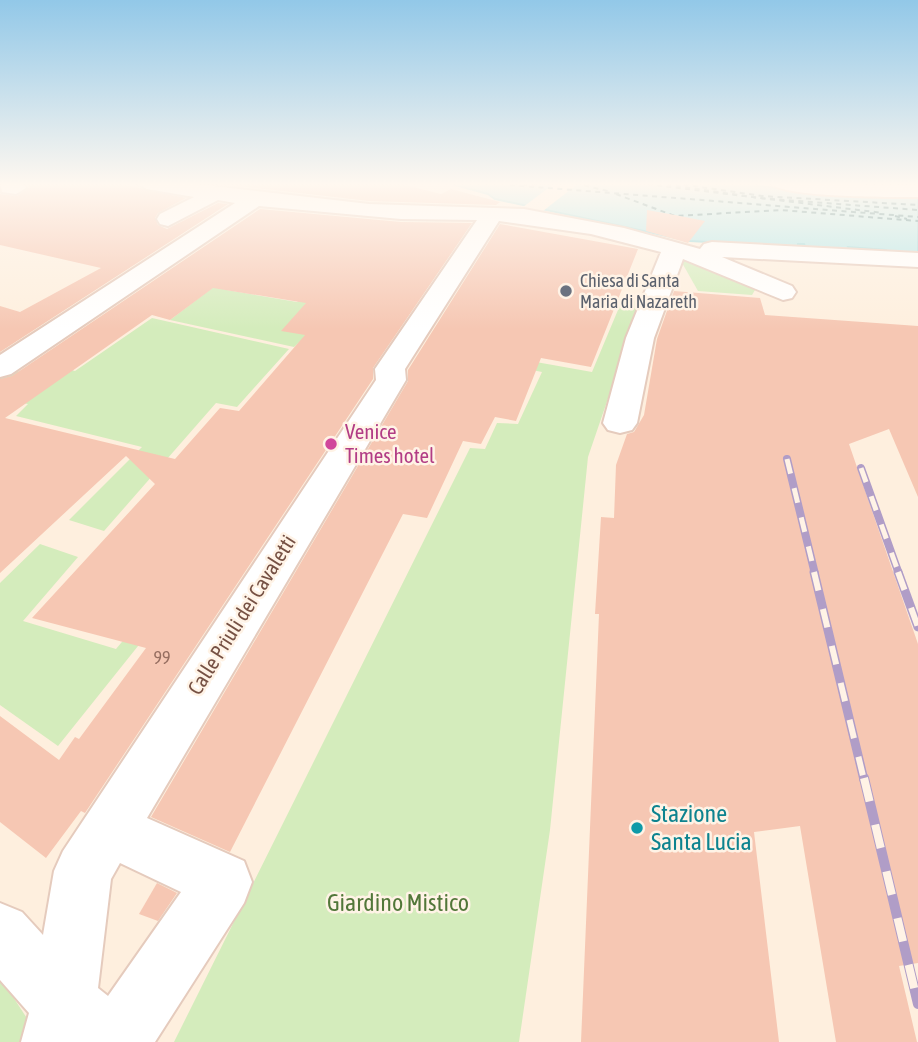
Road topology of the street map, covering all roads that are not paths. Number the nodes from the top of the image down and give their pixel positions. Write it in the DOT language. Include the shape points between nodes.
graph roads {
  1 [pos="206,232"];
  2 [pos="500,232"];
  3 [pos="603,232"];
  4 [pos="676,247"];
  5 [pos="918,260"];
  6 [pos="783,292"];
  7 [pos="0,368"];
  8 [pos="620,423"];
  9 [pos="109,829"];
  10 [pos="0,934"];
  11 [pos="60,1023"];
  12 [pos="115,1042"];
  1 -- 7 [label="street"];
  2 -- 9 [label="street, Calle Priuli dei Cavaletti" via="402,350 390,369 391,380"];
  3 -- 4 [label="street"];
  4 -- 5 [label="street"];
  4 -- 6 [label="street" via="714,259"];
  4 -- 8 [label="street" via="640,338"];
  9 -- 11 [label="street, Calle Priuli dei Cavaletti" via="83,871"];
  9 -- 12 [label="street" via="223,882"];
  10 -- 11 [label="street"];
  11 -- 12 [label="street"];
}
